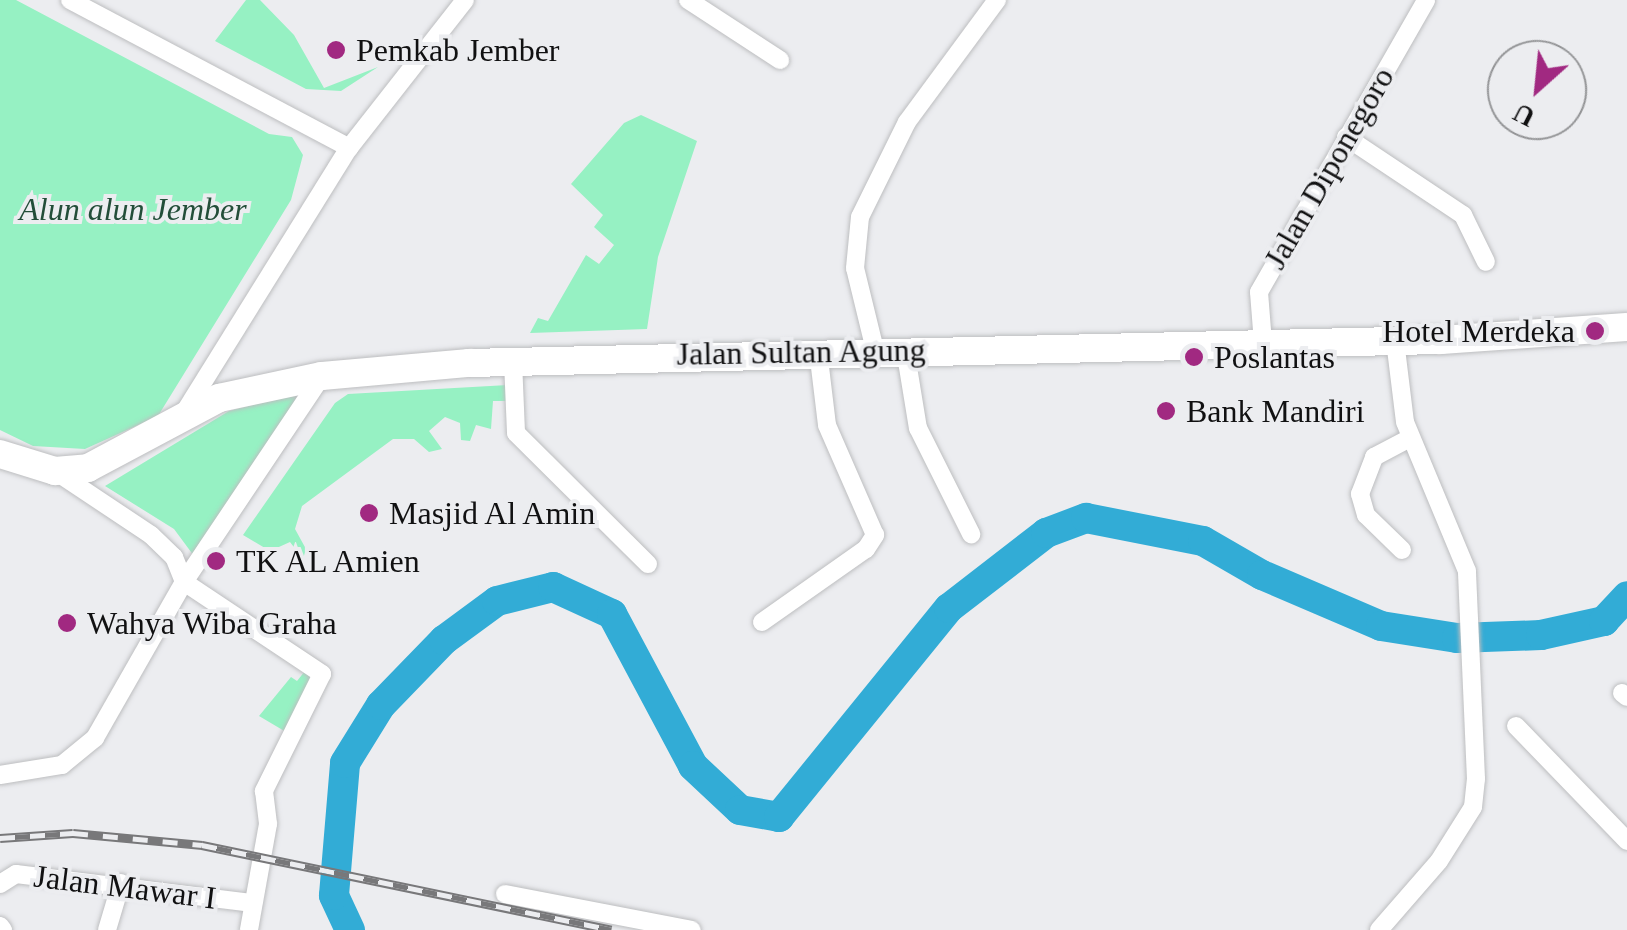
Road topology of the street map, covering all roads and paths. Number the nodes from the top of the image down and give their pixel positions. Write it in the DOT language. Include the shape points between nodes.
graph roads {
  1 [pos="70,0"];
  2 [pos="465,0"];
  3 [pos="688,0"];
  4 [pos="997,0"];
  5 [pos="1426,0"];
  6 [pos="780,60"];
  7 [pos="1346,137"];
  8 [pos="349,148"];
  9 [pos="1486,262"];
  10 [pos="1627,328"];
  11 [pos="1395,341"];
  12 [pos="1263,344"];
  13 [pos="905,349"];
  14 [pos="875,350"];
  15 [pos="818,352"];
  16 [pos="512,361"];
  17 [pos="322,376"];
  18 [pos="179,421"];
  19 [pos="1410,438"];
  20 [pos="0,454"];
  21 [pos="55,471"];
  22 [pos="971,534"];
  23 [pos="1402,550"];
  24 [pos="648,564"];
  25 [pos="184,582"];
  26 [pos="762,622"];
  27 [pos="1516,726"];
  28 [pos="0,775"];
  29 [pos="1627,841"];
  30 [pos="121,883"];
  31 [pos="0,884"];
  32 [pos="504,894"];
  33 [pos="253,903"];
  34 [pos="107,930"];
  35 [pos="250,930"];
  36 [pos="692,930"];
  37 [pos="1379,930"];
  1 -- 8 [label="street"];
  2 -- 8 [label="street"];
  3 -- 6 [label="street"];
  4 -- 14 [label="street" via="907,122 860,217 855,268"];
  5 -- 7 [label="street, Jalan Diponegoro"];
  7 -- 9 [label="street" via="1463,215"];
  7 -- 12 [label="street, Jalan Diponegoro" via="1259,292"];
  8 -- 18 [label="street"];
  10 -- 11 [label="highway, Jalan Sultan Agung"];
  11 -- 12 [label="highway, Jalan Sultan Agung"];
  11 -- 19 [label="street"];
  12 -- 13 [label="highway, Jalan Sultan Agung"];
  13 -- 14 [label="highway, Jalan Sultan Agung"];
  13 -- 22 [label="street" via="918,428"];
  14 -- 15 [label="highway, Jalan Sultan Agung"];
  15 -- 16 [label="highway, Jalan Sultan Agung"];
  15 -- 26 [label="street" via="827,425 875,535 866,549"];
  16 -- 17 [label="highway, Jalan Sultan Agung"];
  16 -- 24 [label="street" via="516,432"];
  17 -- 18 [label="highway, Jalan Sultan Agung" via="218,398"];
  17 -- 25 [label="street"];
  18 -- 21 [label="highway, Jalan Sultan Agung" via="110,462"];
  19 -- 23 [label="street" via="1374,456 1360,494 1366,515"];
  19 -- 37 [label="street" via="1467,571 1476,779 1473,806 1439,861"];
  20 -- 21 [label="highway, Jalan Sultan Agung"];
  21 -- 25 [label="street" via="151,535 174,556"];
  25 -- 28 [label="street" via="108,719 78,756 42,772"];
  25 -- 33 [label="street" via="322,674 264,792 268,824"];
  27 -- 29 [label="street"];
  30 -- 31 [label="street, Jalan Mawar I" via="16,874"];
  30 -- 33 [label="street, Jalan Mawar I"];
  30 -- 34 [label="street"];
  32 -- 36 [label="street"];
  33 -- 35 [label="street"];
}
